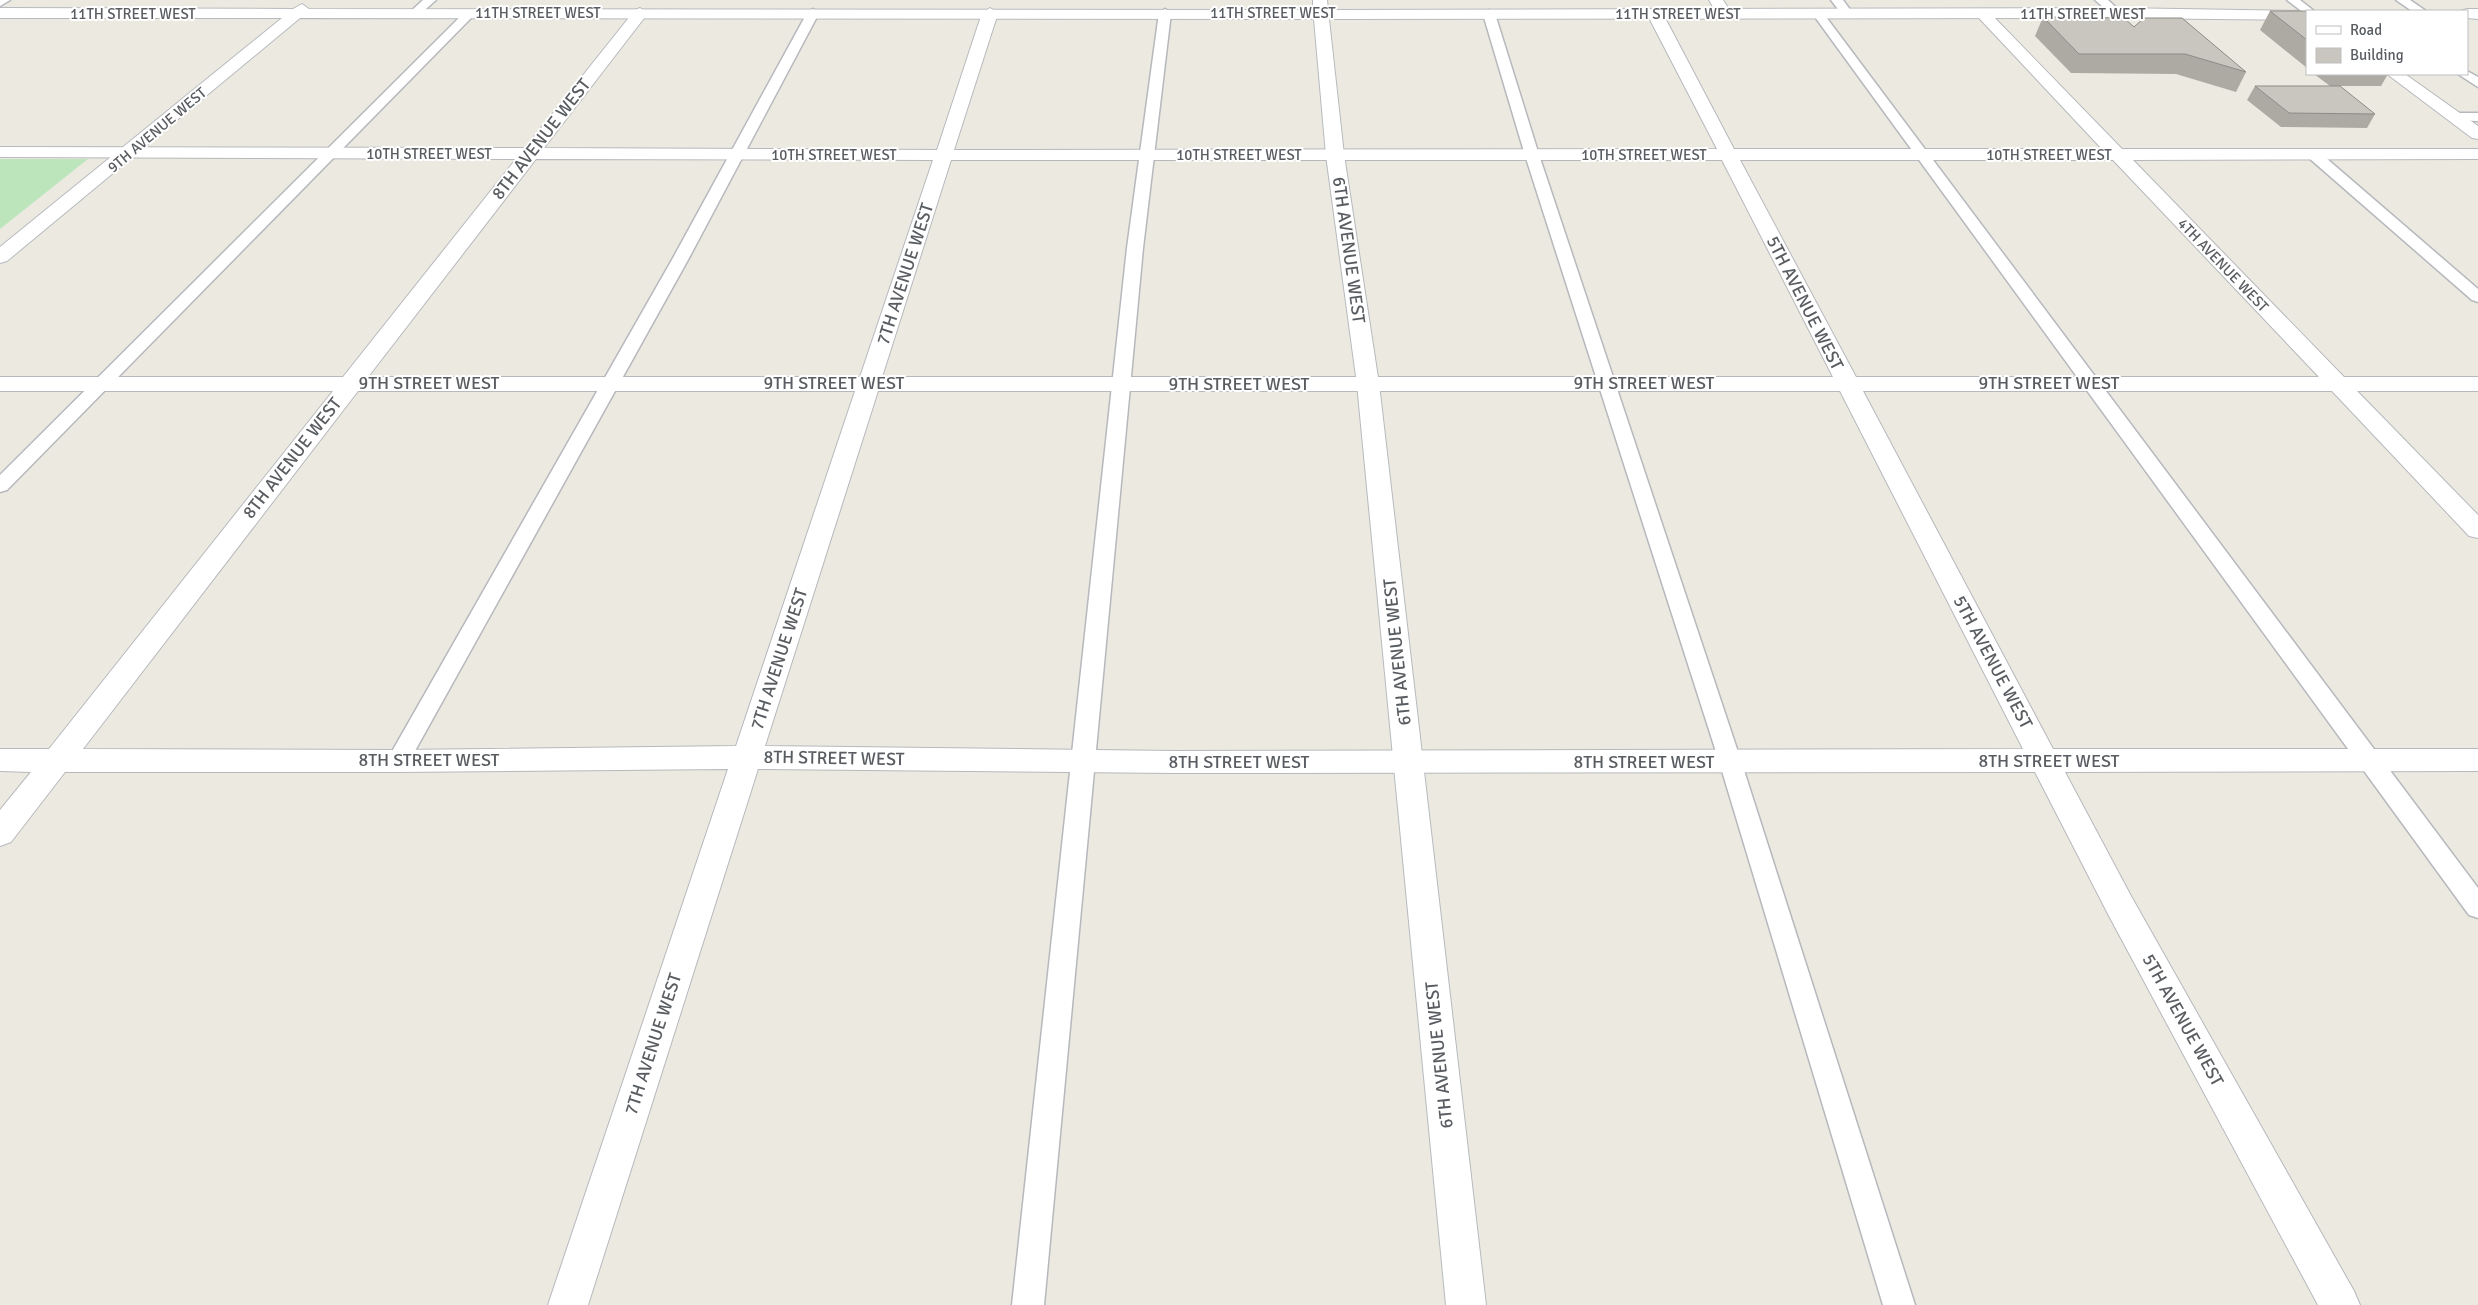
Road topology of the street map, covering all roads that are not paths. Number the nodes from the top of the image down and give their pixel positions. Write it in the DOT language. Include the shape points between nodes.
graph roads {
  1 [pos="4,0"];
  2 [pos="312,0"];
  3 [pos="430,0"];
  4 [pos="1716,0"];
  5 [pos="1837,0"];
  6 [pos="2101,0"];
  7 [pos="2293,0"];
  8 [pos="2402,0"];
  9 [pos="0,3"];
  10 [pos="1321,7"];
  11 [pos="1976,7"];
  12 [pos="2307,10"];
  13 [pos="2418,10"];
  14 [pos="0,13"];
  15 [pos="640,13"];
  16 [pos="813,13"];
  17 [pos="990,13"];
  18 [pos="1165,13"];
  19 [pos="2116,13"];
  20 [pos="295,14"];
  21 [pos="414,14"];
  22 [pos="469,14"];
  23 [pos="1489,14"];
  24 [pos="1655,14"];
  25 [pos="1724,14"];
  26 [pos="1819,15"];
  27 [pos="1848,15"];
  28 [pos="2306,15"];
  29 [pos="2396,75"];
  30 [pos="2466,75"];
  31 [pos="2478,83"];
  32 [pos="2454,117"];
  33 [pos="2478,117"];
  34 [pos="2478,134"];
  35 [pos="0,152"];
  36 [pos="130,152"];
  37 [pos="329,154"];
  38 [pos="2478,154"];
  39 [pos="529,155"];
  40 [pos="736,155"];
  41 [pos="944,155"];
  42 [pos="1146,155"];
  43 [pos="1336,155"];
  44 [pos="1532,155"];
  45 [pos="1728,155"];
  46 [pos="1922,155"];
  47 [pos="2117,155"];
  48 [pos="2314,155"];
  49 [pos="0,258"];
  50 [pos="2478,297"];
  51 [pos="103,383"];
  52 [pos="351,383"];
  53 [pos="612,383"];
  54 [pos="869,383"];
  55 [pos="1606,383"];
  56 [pos="1847,383"];
  57 [pos="2091,383"];
  58 [pos="2336,383"];
  59 [pos="0,384"];
  60 [pos="1121,384"];
  61 [pos="1368,384"];
  62 [pos="2478,384"];
  63 [pos="0,486"];
  64 [pos="2478,530"];
  65 [pos="747,757"];
  66 [pos="0,760"];
  67 [pos="58,760"];
  68 [pos="2370,760"];
  69 [pos="2478,760"];
  70 [pos="398,761"];
  71 [pos="1082,761"];
  72 [pos="2044,761"];
  73 [pos="1409,762"];
  74 [pos="1730,762"];
  75 [pos="0,833"];
  76 [pos="2478,907"];
  77 [pos="568,1305"];
  78 [pos="1028,1305"];
  79 [pos="1466,1305"];
  80 [pos="1899,1305"];
  81 [pos="2340,1305"];
  1 -- 9 [label="lane"];
  2 -- 20 [label="street, 9TH AVENUE WEST"];
  3 -- 21 [label="lane"];
  4 -- 25 [label="street"];
  5 -- 27 [label="lane"];
  6 -- 19 [label="lane"];
  7 -- 12 [label="lane"];
  8 -- 13 [label="lane"];
  10 -- 18 [label="street, 11TH STREET WEST"];
  10 -- 23 [label="street, 11TH STREET WEST"];
  10 -- 43 [label="street, 6TH AVENUE WEST"];
  11 -- 19 [label="street, 11TH STREET WEST"];
  11 -- 27 [label="street, 11TH STREET WEST"];
  11 -- 47 [label="street, 4TH AVENUE WEST"];
  14 -- 20 [label="street, 11TH STREET WEST"];
  15 -- 16 [label="street, 11TH STREET WEST"];
  15 -- 22 [label="street, 11TH STREET WEST"];
  15 -- 39 [label="street, 8TH AVENUE WEST"];
  16 -- 17 [label="street, 11TH STREET WEST"];
  16 -- 40 [label="lane"];
  17 -- 18 [label="street, 11TH STREET WEST"];
  17 -- 41 [label="street, 7TH AVENUE WEST"];
  18 -- 42 [label="lane"];
  19 -- 28 [label="street, 11TH STREET WEST"];
  20 -- 21 [label="street, 11TH STREET WEST"];
  20 -- 36 [label="street, 9TH AVENUE WEST"];
  21 -- 22 [label="street, 11TH STREET WEST"];
  22 -- 37 [label="lane"];
  23 -- 24 [label="street, 11TH STREET WEST"];
  23 -- 44 [label="lane"];
  24 -- 25 [label="street, 11TH STREET WEST"];
  24 -- 45 [label="street, 5TH AVENUE WEST"];
  25 -- 26 [label="street, 11TH STREET WEST"];
  26 -- 27 [label="street, 11TH STREET WEST"];
  26 -- 46 [label="lane"];
  29 -- 32 [label="street"];
  30 -- 31 [label="lane"];
  32 -- 33 [label="lane"];
  32 -- 34 [label="street"];
  35 -- 36 [label="street, 10TH STREET WEST"];
  36 -- 37 [label="street, 10TH STREET WEST"];
  36 -- 49 [label="street, 9TH AVENUE WEST"];
  37 -- 39 [label="street, 10TH STREET WEST"];
  37 -- 51 [label="lane"];
  38 -- 48 [label="street, 10TH STREET WEST"];
  39 -- 40 [label="street, 10TH STREET WEST"];
  39 -- 52 [label="street, 8TH AVENUE WEST"];
  40 -- 41 [label="street, 10TH STREET WEST"];
  40 -- 53 [label="lane"];
  41 -- 42 [label="street, 10TH STREET WEST"];
  41 -- 54 [label="street, 7TH AVENUE WEST"];
  42 -- 43 [label="street, 10TH STREET WEST"];
  42 -- 60 [label="lane"];
  43 -- 44 [label="street, 10TH STREET WEST"];
  43 -- 61 [label="street, 6TH AVENUE WEST"];
  44 -- 45 [label="street, 10TH STREET WEST"];
  44 -- 55 [label="lane"];
  45 -- 46 [label="street, 10TH STREET WEST"];
  45 -- 56 [label="street, 5TH AVENUE WEST"];
  46 -- 47 [label="street, 10TH STREET WEST"];
  46 -- 57 [label="lane"];
  47 -- 48 [label="street, 10TH STREET WEST"];
  47 -- 58 [label="street, 4TH AVENUE WEST"];
  48 -- 50 [label="lane"];
  51 -- 52 [label="street, 9TH STREET WEST"];
  51 -- 59 [label="street, 9TH STREET WEST"];
  51 -- 63 [label="lane"];
  52 -- 53 [label="street, 9TH STREET WEST"];
  52 -- 67 [label="street, 8TH AVENUE WEST"];
  53 -- 54 [label="street, 9TH STREET WEST"];
  53 -- 70 [label="lane"];
  54 -- 60 [label="street, 9TH STREET WEST"];
  54 -- 65 [label="street, 7TH AVENUE WEST"];
  55 -- 56 [label="street, 9TH STREET WEST"];
  55 -- 61 [label="street, 9TH STREET WEST"];
  55 -- 74 [label="lane"];
  56 -- 57 [label="street, 9TH STREET WEST"];
  56 -- 72 [label="street, 5TH AVENUE WEST"];
  57 -- 58 [label="street, 9TH STREET WEST"];
  57 -- 68 [label="lane"];
  58 -- 62 [label="street, 9TH STREET WEST"];
  58 -- 64 [label="street, 4TH AVENUE WEST"];
  60 -- 61 [label="street, 9TH STREET WEST"];
  60 -- 71 [label="lane"];
  61 -- 73 [label="street, 6TH AVENUE WEST"];
  65 -- 70 [label="street, 8TH STREET WEST"];
  65 -- 71 [label="street, 8TH STREET WEST"];
  65 -- 77 [label="street, 7TH AVENUE WEST"];
  66 -- 67 [label="street, 8TH STREET WEST"];
  67 -- 70 [label="street, 8TH STREET WEST"];
  67 -- 75 [label="street, 8TH AVENUE WEST"];
  68 -- 69 [label="street, 8TH STREET WEST"];
  68 -- 72 [label="street, 8TH STREET WEST"];
  68 -- 76 [label="lane"];
  71 -- 73 [label="street, 8TH STREET WEST"];
  71 -- 78 [label="lane"];
  72 -- 74 [label="street, 8TH STREET WEST"];
  72 -- 81 [label="street, 5TH AVENUE WEST" via="2120,906"];
  73 -- 74 [label="street, 8TH STREET WEST"];
  73 -- 79 [label="street, 6TH AVENUE WEST"];
  74 -- 80 [label="lane"];
}
